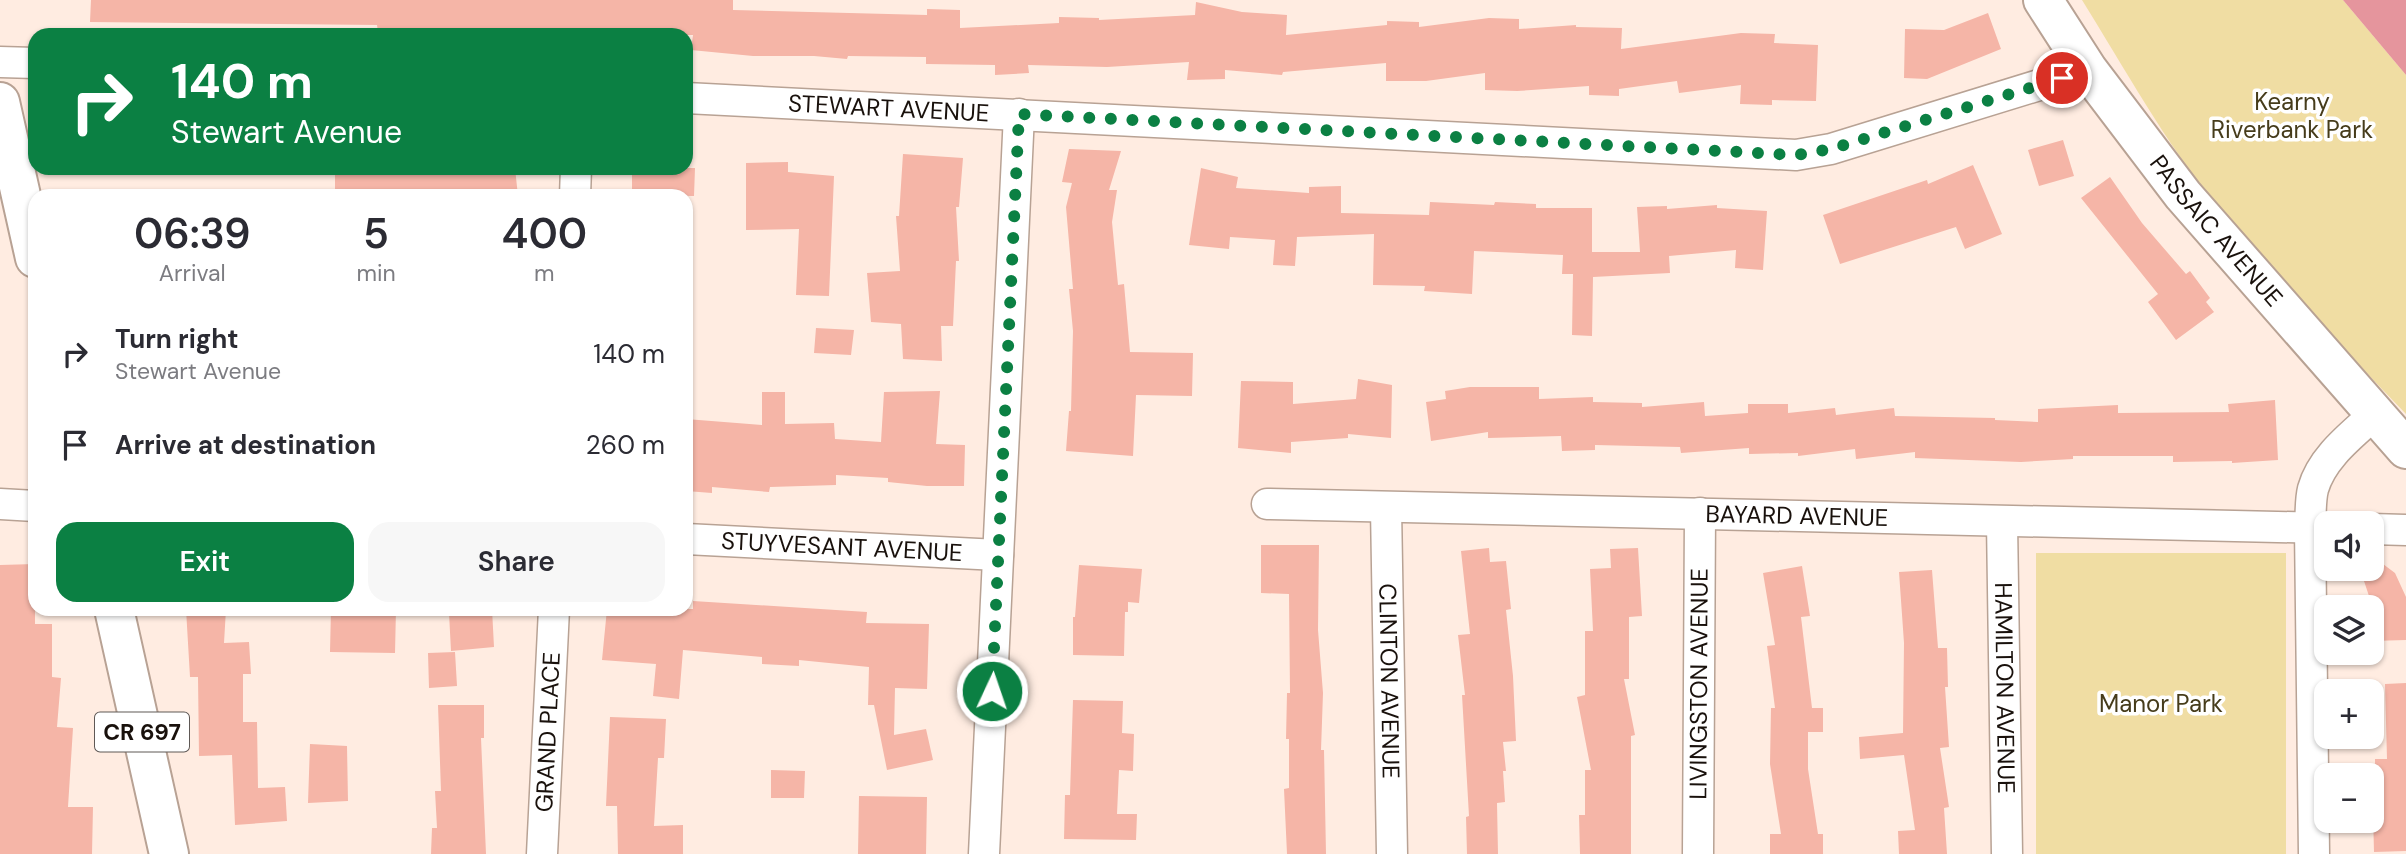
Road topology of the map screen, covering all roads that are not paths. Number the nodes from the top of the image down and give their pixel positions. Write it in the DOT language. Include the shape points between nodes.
graph roads {
  1 [pos="2043,0"];
  2 [pos="0,62"];
  3 [pos="28,63"];
  4 [pos="2088,70"];
  5 [pos="693,98"];
  6 [pos="0,102"];
  7 [pos="1019,114"];
  8 [pos="28,227"];
  9 [pos="2376,413"];
  10 [pos="2406,449"];
  11 [pos="1267,504"];
  12 [pos="0,505"];
  13 [pos="28,506"];
  14 [pos="1387,508"];
  15 [pos="2316,511"];
  16 [pos="1700,513"];
  17 [pos="2002,522"];
  18 [pos="2314,528"];
  19 [pos="2384,529"];
  20 [pos="2406,530"];
  21 [pos="693,540"];
  22 [pos="998,555"];
  23 [pos="2317,581"];
  24 [pos="116,616"];
  25 [pos="554,616"];
  26 [pos="169,854"];
  27 [pos="542,854"];
  28 [pos="984,854"];
  29 [pos="1392,854"];
  30 [pos="1698,854"];
  31 [pos="2007,854"];
  32 [pos="2314,854"];
  1 -- 4 [label="main road, PASSAIC AVENUE"];
  2 -- 3 [label="street"];
  4 -- 7 [label="street, STEWART AVENUE" via="1831,149 1796,155"];
  4 -- 9 [label="main road, PASSAIC AVENUE" via="2183,195"];
  5 -- 7 [label="street, STEWART AVENUE"];
  6 -- 8 [label="main road"];
  7 -- 22 [label="street"];
  9 -- 10 [label="main road, PASSAIC AVENUE"];
  9 -- 15 [label="street" via="2326,463 2313,490"];
  11 -- 14 [label="street, BAYARD AVENUE"];
  12 -- 13 [label="street"];
  14 -- 16 [label="street, BAYARD AVENUE"];
  14 -- 29 [label="street, CLINTON AVENUE"];
  16 -- 17 [label="street, BAYARD AVENUE"];
  16 -- 30 [label="street, LIVINGSTON AVENUE"];
  17 -- 18 [label="street, BAYARD AVENUE"];
  17 -- 31 [label="street, HAMILTON AVENUE"];
  19 -- 20 [label="street"];
  21 -- 22 [label="street, STUYVESANT AVENUE"];
  22 -- 28 [label="street"];
  23 -- 32 [label="street"];
  24 -- 26 [label="main road, CR 697"];
  25 -- 27 [label="street, GRAND PLACE"];
}
